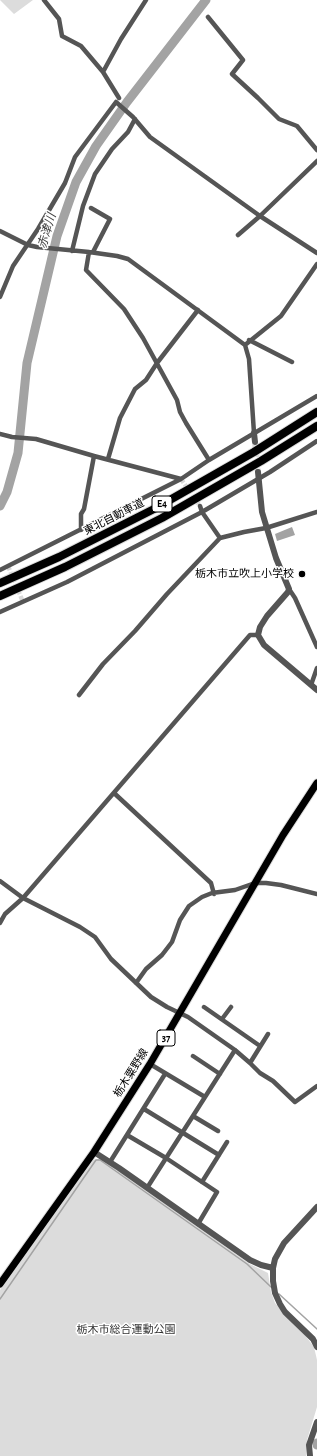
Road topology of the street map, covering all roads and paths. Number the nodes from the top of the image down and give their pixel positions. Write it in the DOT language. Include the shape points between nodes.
graph roads {
  1 [pos="44,0"];
  2 [pos="146,0"];
  3 [pos="208,17"];
  4 [pos="103,72"];
  5 [pos="119,98"];
  6 [pos="134,118"];
  7 [pos="317,150"];
  8 [pos="317,161"];
  9 [pos="91,208"];
  10 [pos="260,216"];
  11 [pos="0,231"];
  12 [pos="238,235"];
  13 [pos="28,245"];
  14 [pos="70,251"];
  15 [pos="91,252"];
  16 [pos="317,253"];
  17 [pos="317,264"];
  18 [pos="0,297"];
  19 [pos="198,310"];
  20 [pos="249,340"];
  21 [pos="245,345"];
  22 [pos="292,362"];
  23 [pos="157,363"];
  24 [pos="317,396"];
  25 [pos="317,412"];
  26 [pos="317,426"];
  27 [pos="254,433"];
  28 [pos="0,434"];
  29 [pos="317,441"];
  30 [pos="255,442"];
  31 [pos="94,456"];
  32 [pos="108,459"];
  33 [pos="209,460"];
  34 [pos="258,475"];
  35 [pos="181,479"];
  36 [pos="200,506"];
  37 [pos="202,512"];
  38 [pos="317,512"];
  39 [pos="266,528"];
  40 [pos="81,530"];
  41 [pos="220,538"];
  42 [pos="0,570"];
  43 [pos="0,583"];
  44 [pos="289,589"];
  45 [pos="0,596"];
  46 [pos="0,612"];
  47 [pos="258,635"];
  48 [pos="317,647"];
  49 [pos="317,668"];
  50 [pos="311,685"];
  51 [pos="317,690"];
  52 [pos="79,695"];
  53 [pos="317,783"];
  54 [pos="114,794"];
  55 [pos="0,881"];
  56 [pos="255,883"];
  57 [pos="214,894"];
  58 [pos="317,894"];
  59 [pos="23,898"];
  60 [pos="0,924"];
  61 [pos="136,982"];
  62 [pos="204,1007"];
  63 [pos="231,1007"];
  64 [pos="180,1014"];
  65 [pos="222,1019"];
  66 [pos="268,1034"];
  67 [pos="260,1046"];
  68 [pos="235,1050"];
  69 [pos="193,1056"];
  70 [pos="250,1063"];
  71 [pos="150,1064"];
  72 [pos="165,1074"];
  73 [pos="220,1074"];
  74 [pos="317,1086"];
  75 [pos="205,1097"];
  76 [pos="144,1109"];
  77 [pos="193,1116"];
  78 [pos="218,1131"];
  79 [pos="182,1132"];
  80 [pos="127,1135"];
  81 [pos="227,1142"];
  82 [pos="94,1152"];
  83 [pos="219,1155"];
  84 [pos="166,1158"];
  85 [pos="110,1162"];
  86 [pos="202,1182"];
  87 [pos="147,1188"];
  88 [pos="317,1207"];
  89 [pos="198,1224"];
  90 [pos="273,1268"];
  91 [pos="0,1284"];
  92 [pos="317,1347"];
  93 [pos="317,1422"];
  94 [pos="310,1456"];
  1 -- 4 [label="street" via="60,19 62,36 81,46"];
  2 -- 4 [label="street"];
  3 -- 7 [label="street" via="243,60 232,74 278,119 297,126"];
  4 -- 5 [label="street"];
  6 -- 10 [label="street" via="150,137"];
  6 -- 13 [label="street" via="116,102 75,156 65,183"];
  6 -- 14 [label="street" via="128,132 112,149 95,174"];
  8 -- 10 [label="street"];
  9 -- 15 [label="street" via="110,219"];
  10 -- 12 [label="street"];
  10 -- 16 [label="street"];
  11 -- 13 [label="street"];
  13 -- 14 [label="street"];
  13 -- 18 [label="street" via="13,266"];
  14 -- 15 [label="street"];
  15 -- 19 [label="street" via="128,260"];
  15 -- 23 [label="street" via="86,270 124,310"];
  17 -- 20 [label="street" via="281,316"];
  19 -- 21 [label="street"];
  19 -- 23 [label="street"];
  20 -- 21 [label="street"];
  20 -- 22 [label="street"];
  21 -- 27 [label="street" via="249,359"];
  23 -- 32 [label="street" via="146,380 135,389 120,418"];
  23 -- 33 [label="street" via="177,400 180,412"];
  24 -- 27 [label="street"];
  25 -- 43 [label="highway, 東北自動車道 / E4" via="254,452 161,505 78,548"];
  26 -- 45 [label="highway, 東北自動車道 / E4" via="162,518 65,567"];
  27 -- 30 [label="street"];
  27 -- 33 [label="street"];
  28 -- 31 [label="street" via="34,438"];
  29 -- 34 [label="street"];
  31 -- 32 [label="street"];
  31 -- 40 [label="street" via="81,514"];
  32 -- 35 [label="street"];
  33 -- 35 [label="street"];
  34 -- 37 [label="street"];
  34 -- 39 [label="street"];
  35 -- 40 [label="street"];
  36 -- 37 [label="street"];
  37 -- 41 [label="street"];
  37 -- 46 [label="street" via="67,582"];
  38 -- 39 [label="street"];
  39 -- 41 [label="street"];
  39 -- 44 [label="street"];
  40 -- 42 [label="street"];
  41 -- 52 [label="street" via="103,664"];
  44 -- 47 [label="street" via="267,616"];
  44 -- 48 [label="street"];
  47 -- 50 [label="street" via="264,646"];
  47 -- 54 [label="street" via="250,635"];
  49 -- 50 [label="street"];
  50 -- 51 [label="street"];
  53 -- 56 [label="main road, 栃木粟野線 / 37"];
  54 -- 57 [label="street" via="211,882"];
  54 -- 59 [label="street"];
  55 -- 59 [label="street"];
  56 -- 57 [label="street"];
  56 -- 58 [label="street" via="281,885"];
  56 -- 64 [label="main road, 栃木粟野線 / 37"];
  57 -- 61 [label="street" via="202,897 189,906 180,920 172,942"];
  59 -- 60 [label="street" via="5,914"];
  59 -- 61 [label="street" via="95,937 111,959"];
  61 -- 64 [label="street" via="151,997"];
  62 -- 65 [label="street"];
  63 -- 65 [label="street"];
  64 -- 68 [label="street"];
  64 -- 71 [label="main road, 栃木粟野線 / 37"];
  65 -- 67 [label="street"];
  66 -- 67 [label="street"];
  67 -- 70 [label="street"];
  68 -- 70 [label="street"];
  68 -- 73 [label="street"];
  69 -- 73 [label="street"];
  70 -- 74 [label="street" via="295,1102"];
  71 -- 72 [label="street"];
  71 -- 82 [label="main road, 栃木粟野線 / 37"];
  72 -- 75 [label="street"];
  72 -- 76 [label="street"];
  73 -- 75 [label="street"];
  75 -- 77 [label="street"];
  76 -- 79 [label="street"];
  76 -- 80 [label="street"];
  77 -- 78 [label="street"];
  77 -- 79 [label="street"];
  79 -- 83 [label="street"];
  79 -- 84 [label="street"];
  80 -- 84 [label="street"];
  80 -- 85 [label="street"];
  81 -- 83 [label="street"];
  82 -- 85 [label="street"];
  82 -- 91 [label="main road, 栃木粟野線 / 37"];
  83 -- 86 [label="street"];
  84 -- 86 [label="street"];
  84 -- 87 [label="street"];
  85 -- 87 [label="street"];
  86 -- 89 [label="street" via="217,1192"];
  87 -- 89 [label="street"];
  88 -- 90 [label="street" via="284,1243"];
  89 -- 90 [label="street" via="250,1260"];
  90 -- 92 [label="street" via="275,1293 280,1304 313,1339"];
  93 -- 94 [label="street" via="309,1444"];
}
